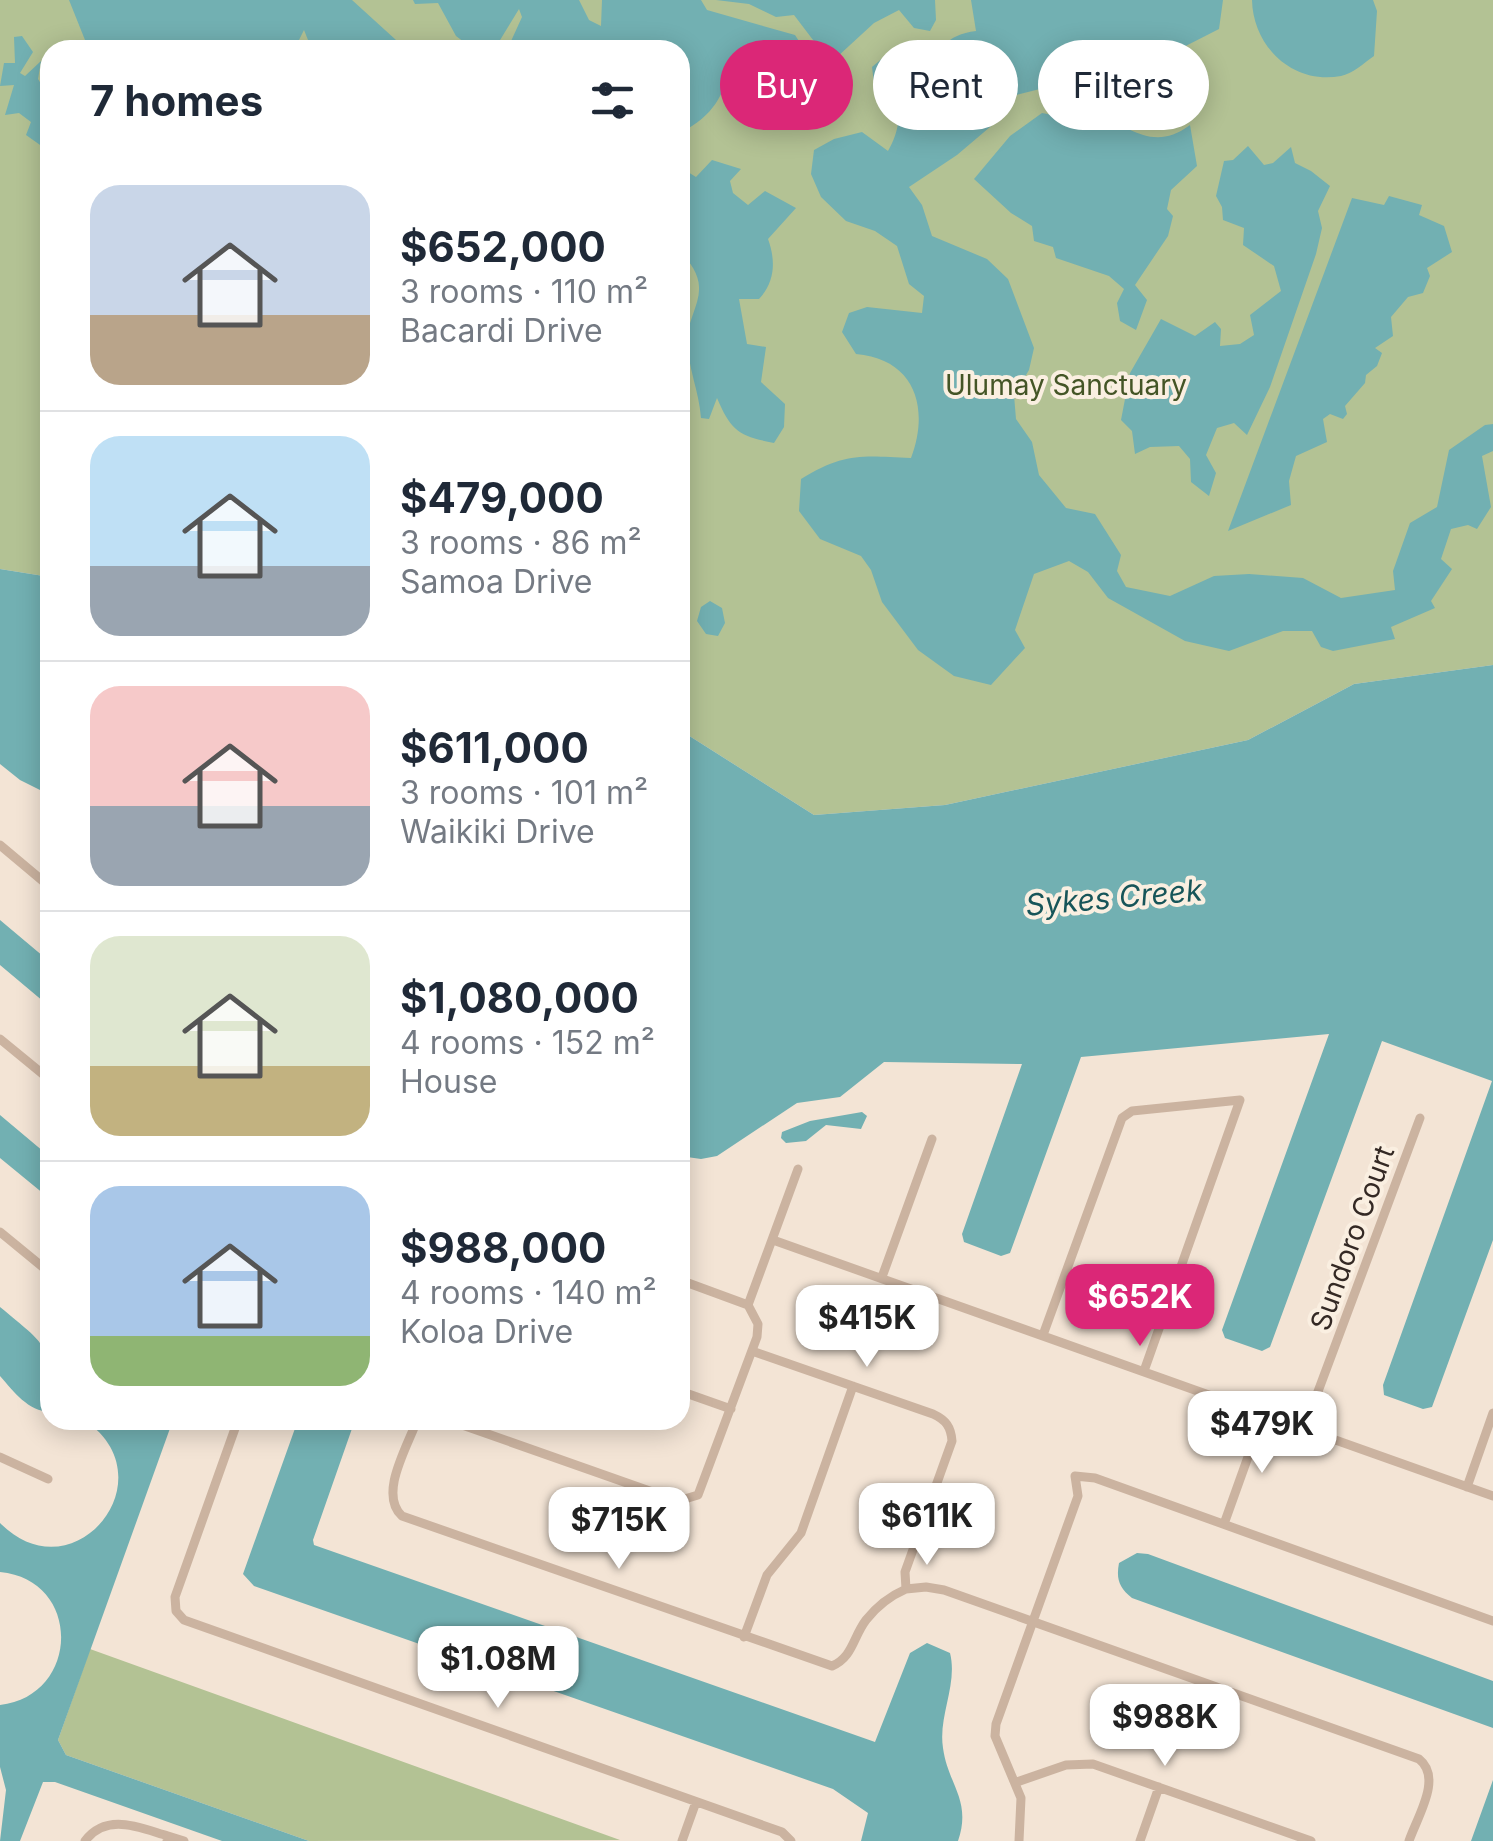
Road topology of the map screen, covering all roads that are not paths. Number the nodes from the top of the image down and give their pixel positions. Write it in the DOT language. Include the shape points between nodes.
graph roads {
  1 [pos="0,845"];
  2 [pos="40,878"];
  3 [pos="0,1039"];
  4 [pos="40,1072"];
  5 [pos="1420,1118"];
  6 [pos="932,1138"];
  7 [pos="798,1169"];
  8 [pos="0,1232"];
  9 [pos="773,1240"];
  10 [pos="40,1266"];
  11 [pos="882,1276"];
  12 [pos="690,1284"];
  13 [pos="748,1305"];
  14 [pos="1042,1334"];
  15 [pos="752,1351"];
  16 [pos="1144,1370"];
  17 [pos="853,1386"];
  18 [pos="690,1395"];
  19 [pos="731,1409"];
  20 [pos="1493,1413"];
  21 [pos="1263,1415"];
  22 [pos="234,1430"];
  23 [pos="413,1430"];
  24 [pos="476,1430"];
  25 [pos="1304,1430"];
  26 [pos="0,1457"];
  27 [pos="48,1479"];
  28 [pos="1467,1487"];
  29 [pos="1493,1496"];
  30 [pos="1224,1524"];
  31 [pos="906,1589"];
  32 [pos="1493,1621"];
  33 [pos="1033,1622"];
  34 [pos="744,1637"];
  35 [pos="1017,1782"];
  36 [pos="1159,1788"];
  37 [pos="696,1802"];
  38 [pos="167,1839"];
  39 [pos="86,1841"];
  40 [pos="184,1841"];
  41 [pos="682,1841"];
  42 [pos="791,1841"];
  43 [pos="1019,1841"];
  44 [pos="1140,1841"];
  45 [pos="1310,1841"];
  46 [pos="1409,1841"];
  1 -- 2 [label="street"];
  3 -- 4 [label="street"];
  5 -- 25 [label="street, Sundoro Court"];
  6 -- 11 [label="street"];
  7 -- 9 [label="street"];
  8 -- 10 [label="street"];
  9 -- 11 [label="street"];
  9 -- 13 [label="street"];
  11 -- 14 [label="street"];
  12 -- 13 [label="street"];
  13 -- 15 [label="street" via="758,1324"];
  14 -- 16 [label="street"];
  14 -- 16 [label="street" via="1122,1118 1132,1111 1240,1100"];
  15 -- 17 [label="street"];
  15 -- 19 [label="street"];
  16 -- 21 [label="street"];
  17 -- 31 [label="street" via="933,1414 951,1430 905,1572"];
  17 -- 34 [label="street" via="800,1532 767,1575"];
  18 -- 19 [label="street"];
  19 -- 24 [label="street" via="703,1489 678,1501"];
  20 -- 28 [label="street"];
  21 -- 25 [label="street"];
  21 -- 30 [label="street"];
  22 -- 37 [label="street" via="175,1597 184,1620"];
  23 -- 34 [label="street" via="392,1491 402,1516"];
  25 -- 28 [label="street"];
  26 -- 27 [label="street"];
  28 -- 29 [label="street"];
  30 -- 32 [label="street"];
  30 -- 33 [label="street" via="1075,1476 1078,1496"];
  31 -- 33 [label="street" via="944,1590"];
  31 -- 34 [label="street" via="865,1621 838,1664"];
  33 -- 35 [label="street" via="996,1724 995,1736"];
  33 -- 46 [label="street" via="1418,1759 1430,1781"];
  35 -- 36 [label="street" via="1082,1763"];
  35 -- 43 [label="street"];
  36 -- 44 [label="street"];
  36 -- 45 [label="street"];
  37 -- 41 [label="street"];
  37 -- 42 [label="street"];
  38 -- 39 [label="street" via="122,1822 98,1829"];
  38 -- 40 [label="street"];
}
